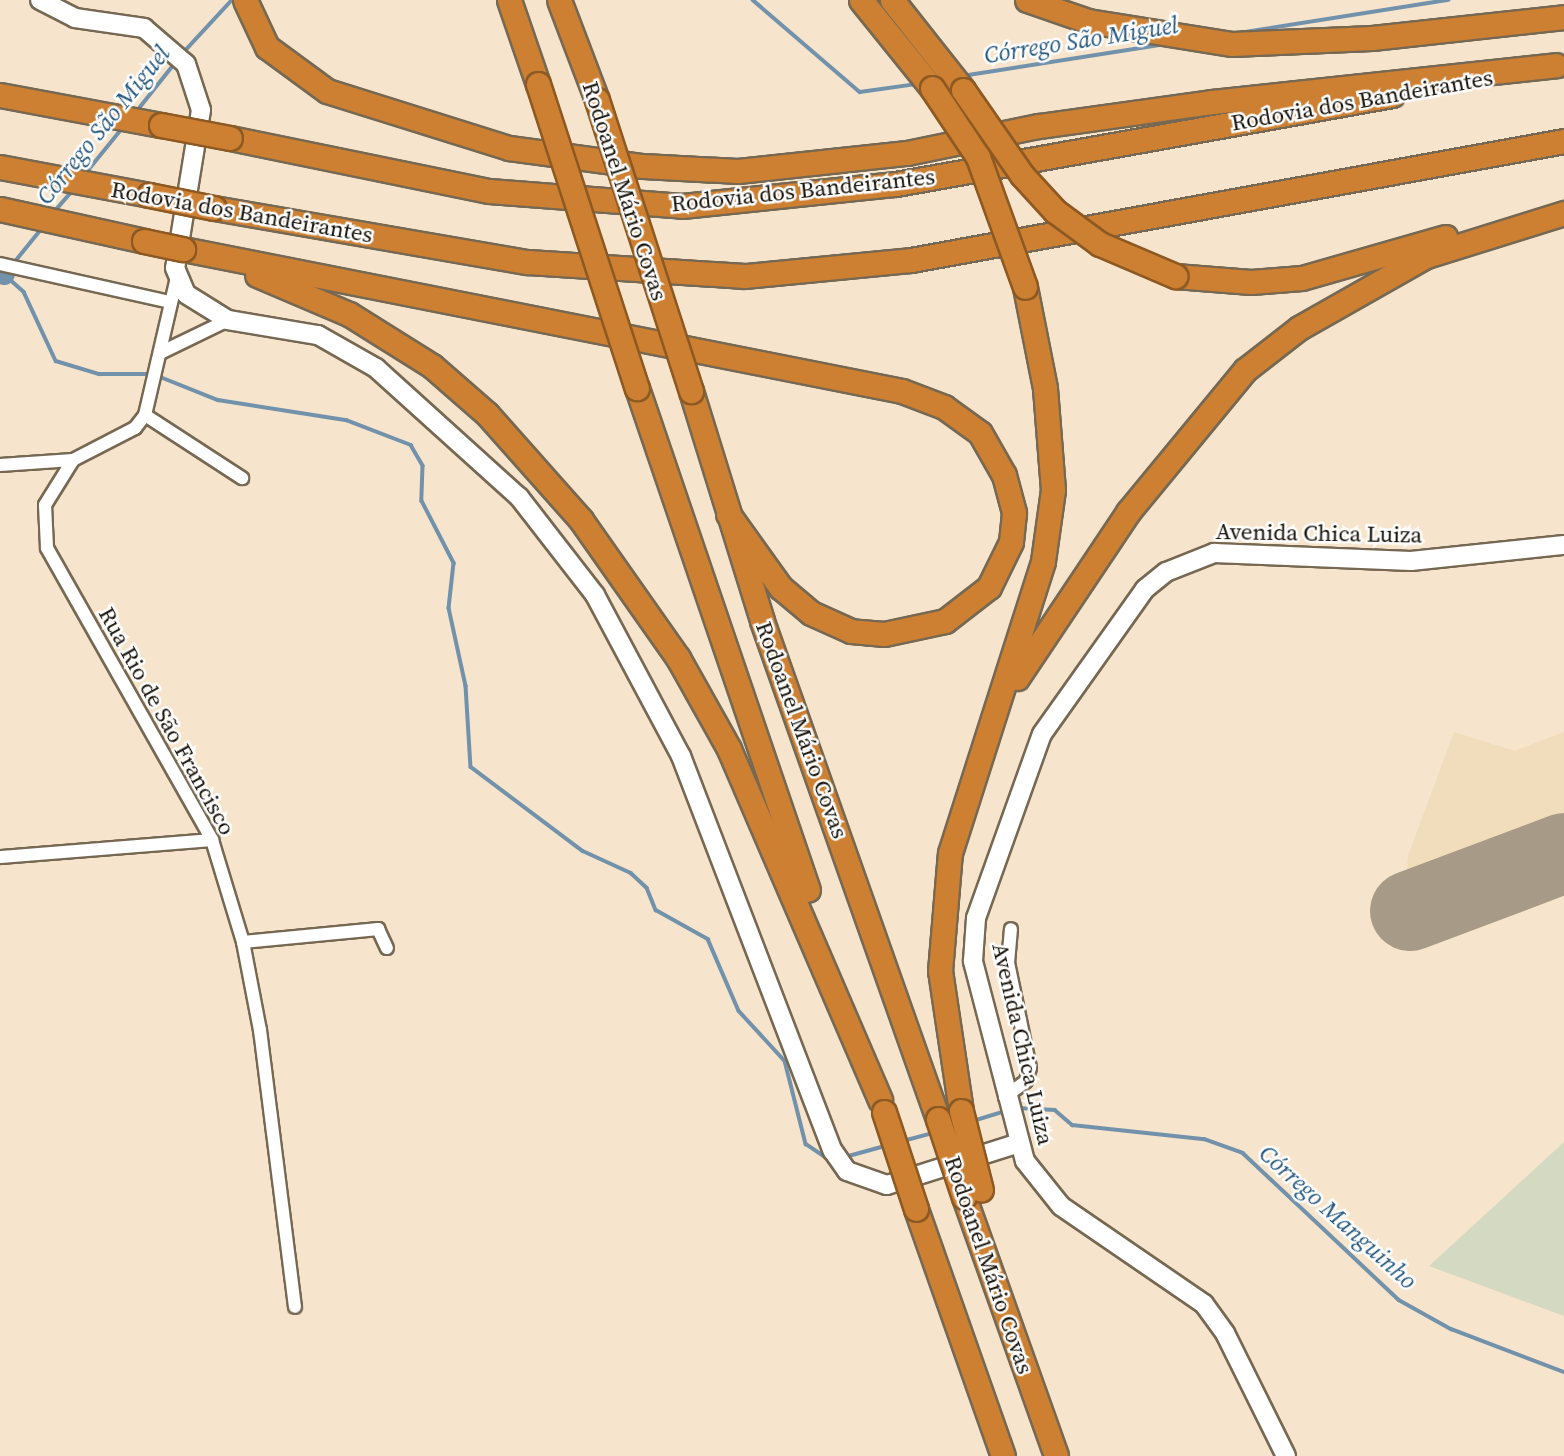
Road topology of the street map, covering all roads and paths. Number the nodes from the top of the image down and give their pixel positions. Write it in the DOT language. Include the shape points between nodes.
graph roads {
  1 [pos="40,0"];
  2 [pos="245,0"];
  3 [pos="494,0"];
  4 [pos="509,0"];
  5 [pos="559,0"];
  6 [pos="861,0"];
  7 [pos="892,0"];
  8 [pos="1027,0"];
  9 [pos="1564,17"];
  10 [pos="1560,65"];
  11 [pos="535,75"];
  12 [pos="0,95"];
  13 [pos="1564,141"];
  14 [pos="0,167"];
  15 [pos="0,209"];
  16 [pos="1564,213"];
  17 [pos="1483,236"];
  18 [pos="208,257"];
  19 [pos="0,264"];
  20 [pos="176,282"];
  21 [pos="170,302"];
  22 [pos="228,320"];
  23 [pos="160,353"];
  24 [pos="145,415"];
  25 [pos="73,460"];
  26 [pos="0,465"];
  27 [pos="242,478"];
  28 [pos="728,514"];
  29 [pos="1564,545"];
  30 [pos="998,707"];
  31 [pos="212,840"];
  32 [pos="0,857"];
  33 [pos="1011,929"];
  34 [pos="243,942"];
  35 [pos="387,948"];
  36 [pos="1005,1097"];
  37 [pos="882,1106"];
  38 [pos="1016,1144"];
  39 [pos="973,1193"];
  40 [pos="295,1307"];
  41 [pos="1003,1456"];
  42 [pos="1056,1456"];
  43 [pos="1286,1456"];
  1 -- 20 [label="main road" via="75,18 111,19 151,32 175,50 196,86 200,125"];
  2 -- 10 [label="highway" via="267,47 327,90 509,148 643,166 738,171 907,153 1039,126 1212,102"];
  3 -- 11 [label="highway"];
  4 -- 11 [label="highway, Rodoanel Mário Covas"];
  5 -- 28 [label="highway, Rodoanel Mário Covas, bridge" via="597,100"];
  6 -- 30 [label="highway, bridge" via="932,88 978,157 1026,287 1045,388 1053,490 1043,561"];
  7 -- 17 [label="highway, bridge" via="964,90 1022,175 1055,211 1100,244 1175,276 1251,282 1302,278 1445,237"];
  8 -- 9 [label="highway" via="1088,21 1232,44 1372,38"];
  10 -- 12 [label="highway, Rodovia dos Bandeirantes, bridge" via="896,184 682,206 489,191"];
  11 -- 37 [label="highway, Rodoanel Mário Covas, bridge"];
  13 -- 14 [label="highway, Rodovia dos Bandeirantes, bridge" via="911,260 745,276 528,262"];
  15 -- 18 [label="highway, bridge"];
  16 -- 17 [label="highway"];
  17 -- 30 [label="highway" via="1362,289 1245,370 1128,512"];
  18 -- 28 [label="highway" via="902,391 944,407 980,433 1004,475 1014,513 1011,542 989,587 945,621 884,634 851,631 811,613 781,588"];
  18 -- 37 [label="highway" via="319,299 432,366 487,414 581,520 671,648 729,749"];
  19 -- 21 [label="street"];
  20 -- 21 [label="street"];
  20 -- 22 [label="main road" via="195,302"];
  21 -- 23 [label="street"];
  22 -- 23 [label="street"];
  22 -- 38 [label="main road" via="293,327 360,357 459,439 561,548 610,620 681,756 832,1151 847,1171 887,1185"];
  23 -- 24 [label="street"];
  24 -- 25 [label="street" via="116,444"];
  24 -- 27 [label="street"];
  25 -- 26 [label="street"];
  25 -- 31 [label="street, Rua Rio de São Francisco" via="45,505 47,548"];
  28 -- 39 [label="highway, Rodoanel Mário Covas, bridge" via="938,1119"];
  29 -- 36 [label="main road, Avenida Chica Luiza" via="1411,561 1214,553 1190,558 1145,589 1042,734 976,918 973,961"];
  30 -- 39 [label="highway, bridge" via="966,788 943,903 943,1016"];
  31 -- 32 [label="street"];
  31 -- 34 [label="street, Rua Rio de São Francisco"];
  33 -- 36 [label="street" via="1008,963 1030,1068 1026,1081"];
  34 -- 35 [label="street" via="378,929"];
  34 -- 40 [label="street, Rua Rio de São Francisco"];
  36 -- 38 [label="main road, Avenida Chica Luiza"];
  37 -- 41 [label="highway, Rodoanel Mário Covas, bridge"];
  38 -- 43 [label="main road, Avenida Chica Luiza" via="1061,1206 1204,1304 1225,1333"];
  39 -- 42 [label="highway, Rodoanel Mário Covas" via="1000,1299"];
}
